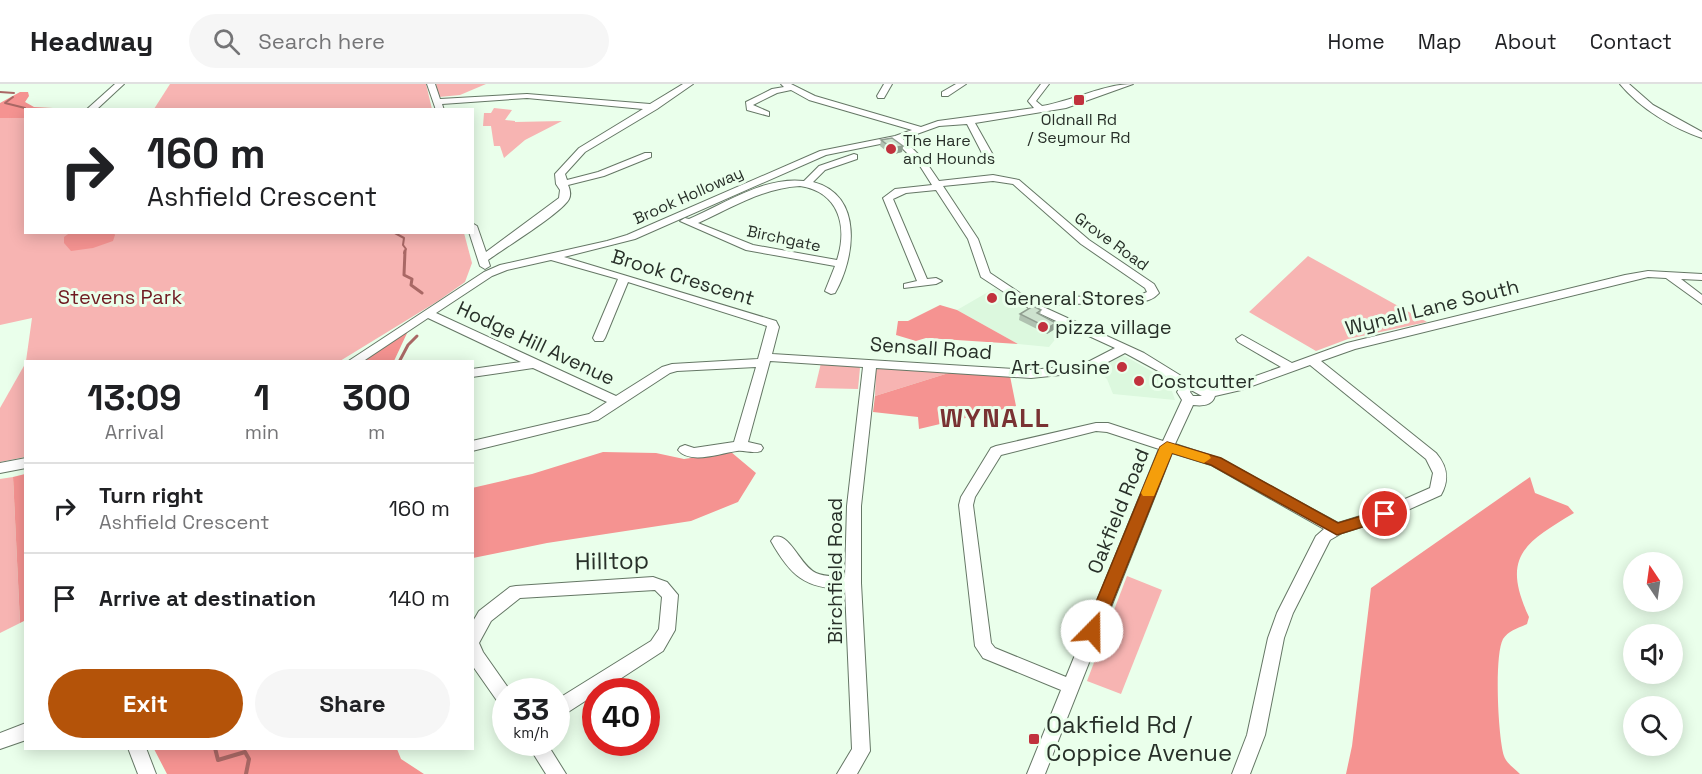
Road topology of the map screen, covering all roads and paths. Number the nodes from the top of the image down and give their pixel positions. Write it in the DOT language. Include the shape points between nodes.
graph roads {
  1 [pos="120,84"];
  2 [pos="431,84"];
  3 [pos="689,84"];
  4 [pos="888,84"];
  5 [pos="962,84"];
  6 [pos="1045,84"];
  7 [pos="1129,84"];
  8 [pos="1624,84"];
  9 [pos="788,86"];
  10 [pos="950,93"];
  11 [pos="880,94"];
  12 [pos="439,106"];
  13 [pos="654,107"];
  14 [pos="92,108"];
  15 [pos="1040,109"];
  16 [pos="766,114"];
  17 [pos="970,121"];
  18 [pos="919,129"];
  19 [pos="1702,135"];
  20 [pos="897,138"];
  21 [pos="988,153"];
  22 [pos="854,157"];
  23 [pos="645,159"];
  24 [pos="807,183"];
  25 [pos="561,184"];
  26 [pos="938,186"];
  27 [pos="678,218"];
  28 [pos="690,223"];
  29 [pos="474,233"];
  30 [pos="550,256"];
  31 [pos="482,259"];
  32 [pos="841,264"];
  33 [pos="488,274"];
  34 [pos="1668,274"];
  35 [pos="624,277"];
  36 [pos="1702,277"];
  37 [pos="936,281"];
  38 [pos="923,283"];
  39 [pos="908,286"];
  40 [pos="831,291"];
  41 [pos="1702,301"];
  42 [pos="1028,303"];
  43 [pos="428,314"];
  44 [pos="598,333"];
  45 [pos="1242,344"];
  46 [pos="1123,349"];
  47 [pos="1311,359"];
  48 [pos="355,360"];
  49 [pos="765,360"];
  50 [pos="870,363"];
  51 [pos="532,364"];
  52 [pos="1290,367"];
  53 [pos="474,373"];
  54 [pos="1189,393"];
  55 [pos="615,401"];
  56 [pos="474,446"];
  57 [pos="740,446"];
  58 [pos="1167,447"];
  59 [pos="756,448"];
  60 [pos="686,450"];
  61 [pos="24,463"];
  62 [pos="0,468"];
  63 [pos="1337,530"];
  64 [pos="779,541"];
  65 [pos="853,583"];
  66 [pos="474,636"];
  67 [pos="474,652"];
  68 [pos="492,680"];
  69 [pos="1070,686"];
  70 [pos="570,701"];
  71 [pos="24,732"];
  72 [pos="0,741"];
  73 [pos="137,750"];
  74 [pos="545,756"];
  75 [pos="147,774"];
  76 [pos="557,774"];
  77 [pos="846,774"];
  78 [pos="1036,774"];
  79 [pos="1241,774"];
  1 -- 14 [label="street"];
  2 -- 12 [label="street"];
  3 -- 13 [label="street"];
  4 -- 11 [label="street"];
  5 -- 10 [label="street"];
  6 -- 15 [label="street" via="1032,101"];
  7 -- 15 [label="street, Brook Holloway" via="1082,101"];
  8 -- 19 [label="street" via="1655,110"];
  9 -- 16 [label="street" via="749,104"];
  9 -- 18 [label="street" via="812,98"];
  12 -- 13 [label="street" via="531,93"];
  13 -- 25 [label="street" via="577,154 560,174"];
  15 -- 17 [label="street, Brook Holloway"];
  17 -- 18 [label="street, Brook Holloway"];
  17 -- 21 [label="street"];
  18 -- 20 [label="street, Brook Holloway"];
  20 -- 26 [label="street" via="913,151"];
  20 -- 27 [label="street, Brook Holloway" via="814,156"];
  22 -- 24 [label="street" via="822,168"];
  23 -- 25 [label="street"];
  24 -- 28 [label="street, Birchgate" via="774,186"];
  24 -- 32 [label="street, Birchgate" via="830,192 841,206 845,225"];
  25 -- 31 [label="street" via="564,199"];
  26 -- 38 [label="street" via="901,191 888,198"];
  26 -- 42 [label="street" via="973,239 985,275"];
  26 -- 42 [label="street, Grove Road" via="1000,178 1016,182 1085,242 1150,286 1153,293 1138,299"];
  27 -- 28 [label="street, Birchgate"];
  27 -- 30 [label="street, Brook Holloway" via="610,244"];
  28 -- 32 [label="street, Birchgate" via="750,248"];
  29 -- 31 [label="street"];
  30 -- 33 [label="street, Brook Holloway"];
  30 -- 35 [label="street, Brook Crescent"];
  31 -- 33 [label="street"];
  32 -- 40 [label="street, Birchgate"];
  33 -- 43 [label="street, Brook Holloway"];
  34 -- 36 [label="street, Wynall Lane South"];
  34 -- 41 [label="street"];
  34 -- 47 [label="street, Wynall Lane South" via="1625,278"];
  35 -- 44 [label="street"];
  35 -- 49 [label="street, Brook Crescent" via="772,324"];
  37 -- 38 [label="street"];
  38 -- 39 [label="street"];
  42 -- 46 [label="street"];
  43 -- 48 [label="street, Brook Holloway"];
  43 -- 51 [label="street, Hodge Hill Avenue"];
  45 -- 52 [label="street"];
  46 -- 50 [label="street, Sensall Road" via="1085,369 1059,373"];
  46 -- 54 [label="street" via="1156,364"];
  47 -- 52 [label="street, Wynall Lane South"];
  47 -- 63 [label="street" via="1422,447 1439,465 1441,476 1436,491 1424,498"];
  49 -- 50 [label="street, Sensall Road"];
  49 -- 55 [label="street, Hodge Hill Avenue" via="676,367"];
  49 -- 57 [label="street"];
  50 -- 65 [label="street, Birchfield Road" via="854,506"];
  51 -- 53 [label="street"];
  51 -- 55 [label="street, Hodge Hill Avenue"];
  52 -- 54 [label="street, Wynall Lane South" via="1236,387 1209,393 1197,387"];
  54 -- 58 [label="street, Oakfield Road"];
  55 -- 56 [label="street" via="593,417"];
  57 -- 59 [label="street"];
  57 -- 60 [label="street" via="693,453"];
  58 -- 63 [label="street" via="1216,462"];
  58 -- 69 [label="street, Oakfield Road"];
  58 -- 69 [label="street" via="1096,427 1005,447 996,451 968,497 966,513 983,646 989,653"];
  61 -- 62 [label="street"];
  63 -- 79 [label="street" via="1324,536 1285,613 1256,735"];
  64 -- 65 [label="street" via="803,575 811,580"];
  65 -- 77 [label="street, Birchfield Road" via="861,751"];
  66 -- 70 [label="street, Hilltop" via="484,616 516,592 653,583 668,590 667,630 657,646"];
  67 -- 68 [label="street"];
  69 -- 78 [label="street, Oakfield Road"];
  71 -- 72 [label="street"];
  73 -- 75 [label="street"];
  74 -- 76 [label="street"];
}
